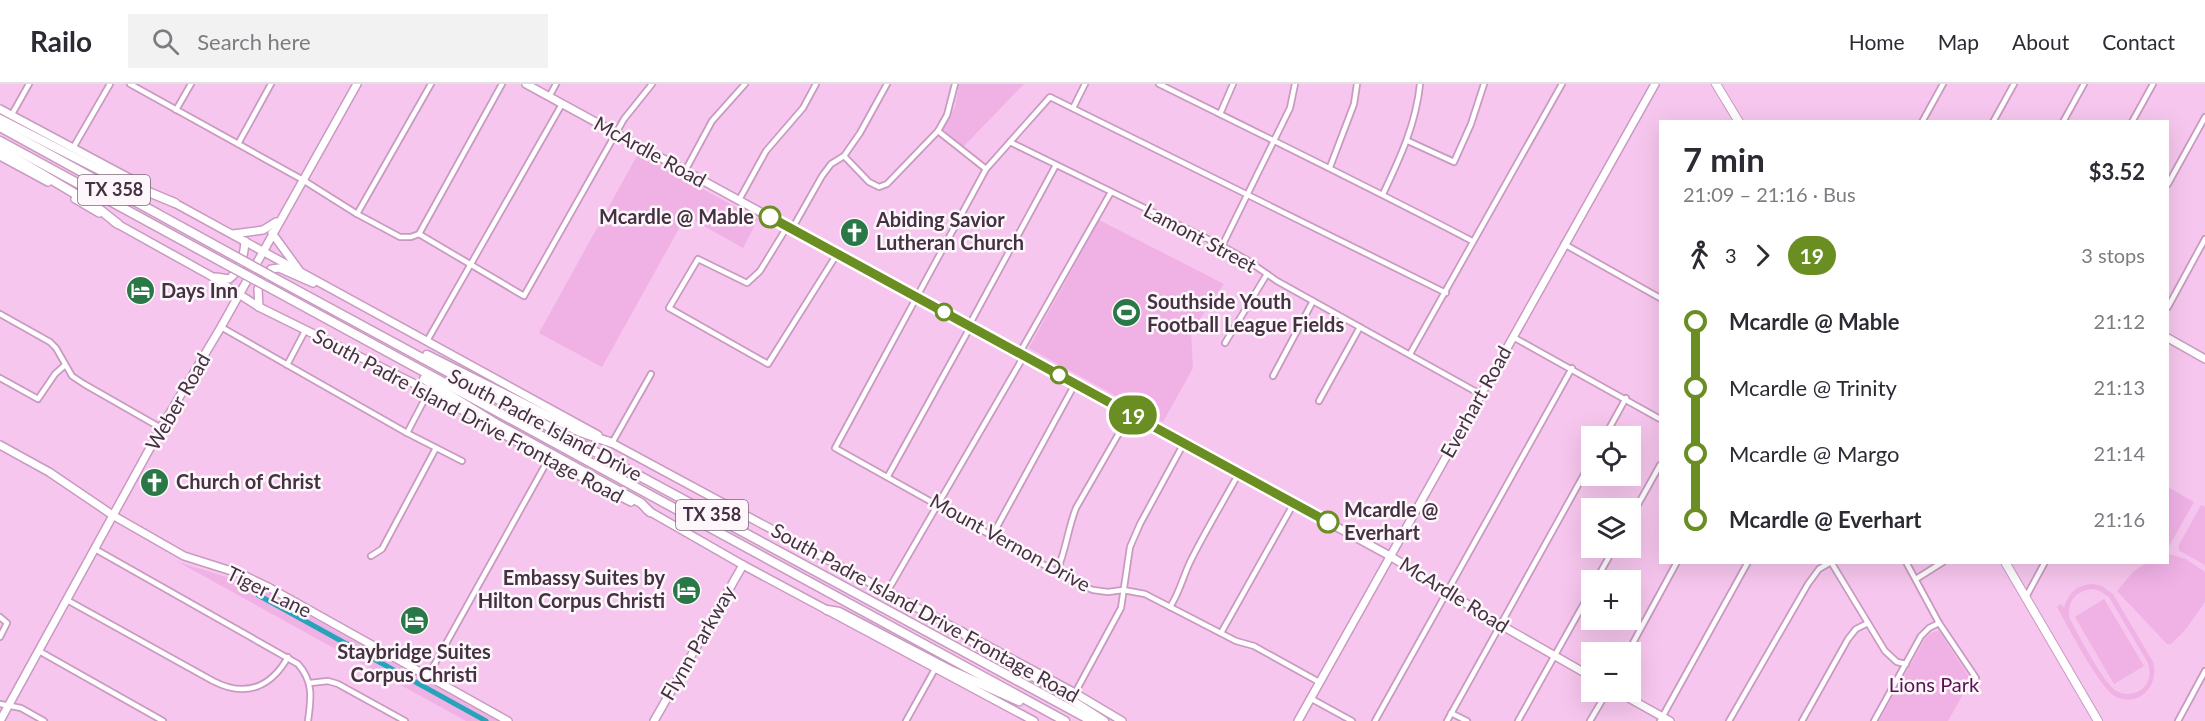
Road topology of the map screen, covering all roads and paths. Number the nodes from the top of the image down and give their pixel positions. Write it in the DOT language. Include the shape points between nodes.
graph roads {
  1 [pos="28,84"];
  2 [pos="110,84"];
  3 [pos="130,84"];
  4 [pos="191,84"];
  5 [pos="271,84"];
  6 [pos="357,84"];
  7 [pos="431,84"];
  8 [pos="502,84"];
  9 [pos="526,84"];
  10 [pos="556,84"];
  11 [pos="745,84"];
  12 [pos="816,84"];
  13 [pos="887,84"];
  14 [pos="955,84"];
  15 [pos="1085,84"];
  16 [pos="1159,84"];
  17 [pos="1233,84"];
  18 [pos="1295,84"];
  19 [pos="1357,84"];
  20 [pos="1420,84"];
  21 [pos="1484,84"];
  22 [pos="1562,84"];
  23 [pos="1655,84"];
  24 [pos="1716,84"];
  25 [pos="1942,84"];
  26 [pos="2014,84"];
  27 [pos="2084,84"];
  28 [pos="2153,84"];
  29 [pos="649,85"];
  30 [pos="1167,86"];
  31 [pos="549,97"];
  32 [pos="562,104"];
  33 [pos="1072,108"];
  34 [pos="0,109"];
  35 [pos="176,110"];
  36 [pos="1220,114"];
  37 [pos="11,116"];
  38 [pos="2205,117"];
  39 [pos="0,119"];
  40 [pos="1738,120"];
  41 [pos="1923,120"];
  42 [pos="1994,120"];
  43 [pos="2064,120"];
  44 [pos="2133,120"];
  45 [pos="0,127"];
  46 [pos="938,131"];
  47 [pos="616,133"];
  48 [pos="0,141"];
  49 [pos="1274,141"];
  50 [pos="1408,141"];
  51 [pos="1010,142"];
  52 [pos="238,144"];
  53 [pos="0,148"];
  54 [pos="73,148"];
  55 [pos="0,156"];
  56 [pos="844,156"];
  57 [pos="1056,165"];
  58 [pos="1330,167"];
  59 [pos="986,169"];
  60 [pos="685,171"];
  61 [pos="303,180"];
  62 [pos="2169,182"];
  63 [pos="1111,192"];
  64 [pos="1383,194"];
  65 [pos="1246,196"];
  66 [pos="739,200"];
  67 [pos="175,203"];
  68 [pos="357,214"];
  69 [pos="280,218"];
  70 [pos="118,225"];
  71 [pos="790,228"];
  72 [pos="272,233"];
  73 [pos="232,234"];
  74 [pos="419,234"];
  75 [pos="2205,239"];
  76 [pos="245,241"];
  77 [pos="1472,241"];
  78 [pos="1564,244"];
  79 [pos="1221,246"];
  80 [pos="263,250"];
  81 [pos="837,254"];
  82 [pos="471,266"];
  83 [pos="299,270"];
  84 [pos="1267,274"];
  85 [pos="211,276"];
  86 [pos="1446,293"];
  87 [pos="239,294"];
  88 [pos="343,295"];
  89 [pos="1659,297"];
  90 [pos="918,298"];
  91 [pos="1313,301"];
  92 [pos="2169,305"];
  93 [pos="260,307"];
  94 [pos="332,309"];
  95 [pos="0,314"];
  96 [pos="970,326"];
  97 [pos="221,327"];
  98 [pos="1360,327"];
  99 [pos="305,331"];
  100 [pos="1513,337"];
  101 [pos="427,340"];
  102 [pos="2169,340"];
  103 [pos="1225,343"];
  104 [pos="1410,354"];
  105 [pos="1022,355"];
  106 [pos="2205,359"];
  107 [pos="65,365"];
  108 [pos="287,365"];
  109 [pos="414,368"];
  110 [pos="1572,368"];
  111 [pos="651,374"];
  112 [pos="1273,376"];
  113 [pos="0,378"];
  114 [pos="1075,384"];
  115 [pos="429,391"];
  116 [pos="1480,394"];
  117 [pos="1626,398"];
  118 [pos="1319,401"];
  119 [pos="1130,414"];
  120 [pos="1659,417"];
  121 [pos="1611,426"];
  122 [pos="161,428"];
  123 [pos="407,433"];
  124 [pos="612,443"];
  125 [pos="1184,443"];
  126 [pos="0,445"];
  127 [pos="436,448"];
  128 [pos="548,459"];
  129 [pos="462,461"];
  130 [pos="1659,467"];
  131 [pos="1239,473"];
  132 [pos="888,476"];
  133 [pos="1581,479"];
  134 [pos="1641,499"];
  135 [pos="1294,503"];
  136 [pos="939,505"];
  137 [pos="650,512"];
  138 [pos="114,516"];
  139 [pos="992,536"];
  140 [pos="95,549"];
  141 [pos="371,556"];
  142 [pos="1390,556"];
  143 [pos="1676,564"];
  144 [pos="1747,564"];
  145 [pos="1828,564"];
  146 [pos="1832,564"];
  147 [pos="1907,564"];
  148 [pos="1940,564"];
  149 [pos="2006,564"];
  150 [pos="2044,564"];
  151 [pos="743,565"];
  152 [pos="1057,571"];
  153 [pos="1916,579"];
  154 [pos="1123,590"];
  155 [pos="1447,590"];
  156 [pos="887,592"];
  157 [pos="2025,598"];
  158 [pos="67,600"];
  159 [pos="1170,607"];
  160 [pos="1581,608"];
  161 [pos="827,610"];
  162 [pos="0,617"];
  163 [pos="1868,623"];
  164 [pos="1939,623"];
  165 [pos="1499,624"];
  166 [pos="962,632"];
  167 [pos="1221,633"];
  168 [pos="0,637"];
  169 [pos="1633,642"];
  170 [pos="39,651"];
  171 [pos="1554,656"];
  172 [pos="288,657"];
  173 [pos="1906,664"];
  174 [pos="935,669"];
  175 [pos="1581,671"];
  176 [pos="2205,671"];
  177 [pos="428,676"];
  178 [pos="1976,678"];
  179 [pos="1319,682"];
  180 [pos="310,683"];
  181 [pos="1075,693"];
  182 [pos="1310,698"];
  183 [pos="1601,702"];
  184 [pos="1634,702"];
  185 [pos="0,704"];
  186 [pos="1037,705"];
  187 [pos="8,706"];
  188 [pos="1451,712"];
  189 [pos="1661,719"];
  190 [pos="0,721"];
  191 [pos="44,721"];
  192 [pos="163,721"];
  193 [pos="308,721"];
  194 [pos="405,721"];
  195 [pos="508,721"];
  196 [pos="654,721"];
  197 [pos="906,721"];
  198 [pos="1034,721"];
  199 [pos="1065,721"];
  200 [pos="1092,721"];
  201 [pos="1104,721"];
  202 [pos="1122,721"];
  203 [pos="1298,721"];
  204 [pos="1352,721"];
  205 [pos="1375,721"];
  206 [pos="1447,721"];
  207 [pos="1467,721"];
  208 [pos="1518,721"];
  209 [pos="1590,721"];
  210 [pos="1670,721"];
  211 [pos="1729,721"];
  212 [pos="1802,721"];
  213 [pos="1874,721"];
  214 [pos="2098,721"];
  215 [pos="2178,721"];
  1 -- 37 [label="street"];
  2 -- 54 [label="street"];
  3 -- 35 [label="street"];
  4 -- 35 [label="street"];
  5 -- 52 [label="street"];
  6 -- 61 [label="main road, Weber Road"];
  7 -- 68 [label="street"];
  8 -- 74 [label="street"];
  9 -- 31 [label="main road, McArdle Road"];
  10 -- 31 [label="street"];
  11 -- 60 [label="street" via="712,121"];
  12 -- 66 [label="street" via="803,108 766,152"];
  13 -- 56 [label="street"];
  14 -- 46 [label="street" via="948,115"];
  15 -- 33 [label="street"];
  16 -- 30 [label="street"];
  17 -- 36 [label="street"];
  18 -- 49 [label="street" via="1290,108"];
  19 -- 58 [label="street" via="1354,104"];
  20 -- 50 [label="street"];
  21 -- 50 [label="street" via="1454,162"];
  22 -- 77 [label="street"];
  23 -- 78 [label="main road, Everhart Road"];
  24 -- 40 [label="main road"];
  25 -- 41 [label="street"];
  26 -- 42 [label="street"];
  27 -- 43 [label="street"];
  28 -- 44 [label="street"];
  29 -- 47 [label="street"];
  30 -- 36 [label="street"];
  31 -- 32 [label="main road, McArdle Road"];
  32 -- 47 [label="main road, McArdle Road"];
  32 -- 82 [label="street"];
  33 -- 51 [label="street" via="1050,97"];
  33 -- 65 [label="street"];
  34 -- 37 [label="main road, South Padre Island Drive Frontage Road"];
  35 -- 52 [label="street"];
  36 -- 49 [label="street"];
  37 -- 54 [label="main road, South Padre Island Drive Frontage Road"];
  38 -- 62 [label="street"];
  39 -- 67 [label="highway" via="115,178"];
  45 -- 94 [label="highway, South Padre Island Drive / TX 358, bridge"];
  46 -- 56 [label="street" via="887,184 879,187"];
  46 -- 59 [label="street"];
  47 -- 60 [label="main road, McArdle Road"];
  47 -- 82 [label="street" via="524,296"];
  48 -- 109 [label="highway, South Padre Island Drive / TX 358, bridge"];
  49 -- 58 [label="street"];
  49 -- 65 [label="street"];
  50 -- 64 [label="street"];
  51 -- 57 [label="street, Lamont Street"];
  51 -- 59 [label="street"];
  52 -- 61 [label="street"];
  53 -- 70 [label="highway" via="94,205"];
  54 -- 67 [label="main road, South Padre Island Drive Frontage Road"];
  55 -- 70 [label="main road, South Padre Island Drive Frontage Road"];
  56 -- 71 [label="street" via="831,164"];
  57 -- 63 [label="street, Lamont Street"];
  57 -- 96 [label="street"];
  58 -- 64 [label="street"];
  59 -- 90 [label="street"];
  60 -- 66 [label="main road, McArdle Road"];
  61 -- 68 [label="street"];
  61 -- 69 [label="main road, Weber Road"];
  63 -- 79 [label="street, Lamont Street"];
  63 -- 105 [label="street"];
  64 -- 77 [label="street"];
  65 -- 79 [label="street"];
  65 -- 86 [label="street"];
  66 -- 71 [label="main road, McArdle Road"];
  67 -- 73 [label="main road, South Padre Island Drive Frontage Road"];
  68 -- 74 [label="street" via="400,237"];
  69 -- 72 [label="main road, Weber Road"];
  69 -- 73 [label="main road" via="269,228"];
  70 -- 85 [label="main road, South Padre Island Drive Frontage Road"];
  71 -- 81 [label="main road, McArdle Road"];
  71 -- 81 [label="street" via="747,283 698,259 669,308 768,364"];
  72 -- 80 [label="main road, Weber Road"];
  72 -- 83 [label="main road"];
  73 -- 76 [label="main road, South Padre Island Drive Frontage Road"];
  74 -- 82 [label="street"];
  75 -- 92 [label="street"];
  76 -- 80 [label="main road, South Padre Island Drive Frontage Road"];
  76 -- 85 [label="main road" via="236,274 229,279"];
  77 -- 86 [label="street"];
  78 -- 89 [label="street"];
  78 -- 100 [label="main road, Everhart Road"];
  79 -- 84 [label="street, Lamont Street"];
  80 -- 83 [label="main road, South Padre Island Drive Frontage Road"];
  80 -- 87 [label="main road, Weber Road"];
  81 -- 90 [label="main road, McArdle Road"];
  82 -- 101 [label="street"];
  83 -- 88 [label="main road, South Padre Island Drive Frontage Road"];
  84 -- 91 [label="street, Lamont Street"];
  84 -- 103 [label="street"];
  85 -- 87 [label="main road, South Padre Island Drive Frontage Road"];
  86 -- 104 [label="street"];
  87 -- 93 [label="main road, South Padre Island Drive Frontage Road"];
  87 -- 97 [label="main road, Weber Road"];
  88 -- 93 [label="main road" via="279,268 271,269 258,289"];
  88 -- 101 [label="main road, South Padre Island Drive Frontage Road"];
  90 -- 96 [label="main road, McArdle Road"];
  90 -- 132 [label="street, Mount Vernon Drive" via="835,448"];
  91 -- 98 [label="street, Lamont Street"];
  91 -- 112 [label="street"];
  93 -- 99 [label="main road, South Padre Island Drive Frontage Road"];
  94 -- 124 [label="highway" via="580,432"];
  94 -- 200 [label="highway, South Padre Island Drive / TX 358"];
  95 -- 107 [label="street" via="50,342"];
  96 -- 105 [label="main road, McArdle Road"];
  96 -- 132 [label="street"];
  97 -- 108 [label="street"];
  97 -- 122 [label="main road, Weber Road"];
  98 -- 104 [label="street, Lamont Street"];
  98 -- 118 [label="street"];
  99 -- 108 [label="street"];
  99 -- 115 [label="main road, South Padre Island Drive Frontage Road"];
  100 -- 110 [label="street"];
  100 -- 116 [label="main road, Everhart Road"];
  101 -- 124 [label="main road, South Padre Island Drive Frontage Road"];
  102 -- 106 [label="main road"];
  104 -- 116 [label="street, Lamont Street"];
  105 -- 114 [label="main road, McArdle Road"];
  105 -- 136 [label="street"];
  107 -- 113 [label="street" via="38,399"];
  107 -- 122 [label="street" via="84,384"];
  108 -- 123 [label="street"];
  109 -- 137 [label="highway" via="424,379 495,423 641,503"];
  109 -- 186 [label="highway, South Padre Island Drive / TX 358"];
  110 -- 117 [label="street"];
  110 -- 155 [label="street"];
  111 -- 124 [label="street"];
  114 -- 119 [label="main road, McArdle Road"];
  114 -- 139 [label="street"];
  115 -- 123 [label="street"];
  115 -- 128 [label="main road, South Padre Island Drive Frontage Road"];
  116 -- 142 [label="main road, Everhart Road"];
  117 -- 120 [label="street"];
  117 -- 121 [label="street"];
  119 -- 125 [label="main road, McArdle Road"];
  119 -- 152 [label="street" via="1076,508"];
  122 -- 138 [label="main road, Weber Road"];
  123 -- 127 [label="street"];
  124 -- 156 [label="main road, South Padre Island Drive Frontage Road"];
  125 -- 131 [label="main road, McArdle Road"];
  125 -- 154 [label="street" via="1130,547"];
  126 -- 138 [label="main road, Tiger Lane" via="58,477"];
  127 -- 129 [label="street"];
  127 -- 141 [label="street" via="382,549"];
  128 -- 137 [label="main road, South Padre Island Drive Frontage Road"];
  128 -- 177 [label="street"];
  130 -- 134 [label="street"];
  131 -- 135 [label="main road, McArdle Road"];
  131 -- 159 [label="street" via="1192,557"];
  132 -- 136 [label="street, Mount Vernon Drive"];
  133 -- 165 [label="street"];
  135 -- 142 [label="main road, McArdle Road"];
  135 -- 167 [label="street"];
  136 -- 139 [label="street, Mount Vernon Drive"];
  136 -- 156 [label="street"];
  137 -- 151 [label="main road, South Padre Island Drive Frontage Road"];
  138 -- 140 [label="main road, Weber Road"];
  138 -- 177 [label="main road, Tiger Lane" via="184,556 241,574 270,588"];
  139 -- 152 [label="street, Mount Vernon Drive"];
  140 -- 158 [label="main road, Weber Road"];
  140 -- 172 [label="street"];
  142 -- 155 [label="main road, McArdle Road"];
  142 -- 179 [label="main road, Everhart Road"];
  143 -- 169 [label="street"];
  144 -- 189 [label="street"];
  145 -- 211 [label="street" via="1808,584"];
  146 -- 163 [label="street"];
  147 -- 153 [label="street"];
  148 -- 153 [label="street"];
  149 -- 157 [label="main road"];
  150 -- 157 [label="street"];
  151 -- 161 [label="main road, South Padre Island Drive Frontage Road"];
  151 -- 196 [label="main road, Flynn Parkway"];
  152 -- 154 [label="street, Mount Vernon Drive" via="1094,590"];
  153 -- 164 [label="street"];
  154 -- 159 [label="street, Mount Vernon Drive" via="1145,594"];
  154 -- 181 [label="street" via="1121,608"];
  155 -- 165 [label="main road, McArdle Road"];
  155 -- 205 [label="street"];
  156 -- 166 [label="main road, South Padre Island Drive Frontage Road"];
  157 -- 214 [label="main road"];
  158 -- 170 [label="main road, Weber Road"];
  158 -- 172 [label="street" via="231,688 251,688 270,681"];
  159 -- 167 [label="street, Mount Vernon Drive"];
  160 -- 171 [label="street"];
  161 -- 174 [label="main road, South Padre Island Drive Frontage Road"];
  161 -- 186 [label="highway" via="839,612 981,685 1022,703"];
  162 -- 168 [label="street" via="8,623"];
  163 -- 173 [label="street" via="1885,651 1897,662"];
  163 -- 212 [label="street" via="1848,639"];
  164 -- 173 [label="street" via="1921,636"];
  164 -- 178 [label="street"];
  165 -- 171 [label="main road, McArdle Road"];
  165 -- 188 [label="street"];
  166 -- 181 [label="main road, South Padre Island Drive Frontage Road"];
  166 -- 201 [label="highway" via="977,645"];
  167 -- 179 [label="street, Mount Vernon Drive" via="1254,646"];
  170 -- 187 [label="main road, Weber Road"];
  170 -- 192 [label="street"];
  171 -- 175 [label="main road, McArdle Road"];
  171 -- 208 [label="street"];
  172 -- 180 [label="street" via="304,670"];
  173 -- 213 [label="street"];
  174 -- 197 [label="street"];
  174 -- 198 [label="main road, South Padre Island Drive Frontage Road"];
  176 -- 215 [label="street"];
  177 -- 195 [label="main road, Tiger Lane"];
  179 -- 182 [label="main road, Everhart Road"];
  180 -- 193 [label="street"];
  180 -- 194 [label="street" via="338,684"];
  181 -- 202 [label="main road, South Padre Island Drive Frontage Road"];
  182 -- 203 [label="main road, Everhart Road"];
  182 -- 204 [label="street"];
  183 -- 209 [label="street"];
  184 -- 189 [label="main road"];
  185 -- 187 [label="street"];
  186 -- 199 [label="highway, South Padre Island Drive / TX 358"];
  187 -- 190 [label="main road, Weber Road"];
  187 -- 191 [label="street" via="21,708"];
  188 -- 206 [label="street"];
  188 -- 207 [label="street"];
  189 -- 210 [label="main road"];
}
